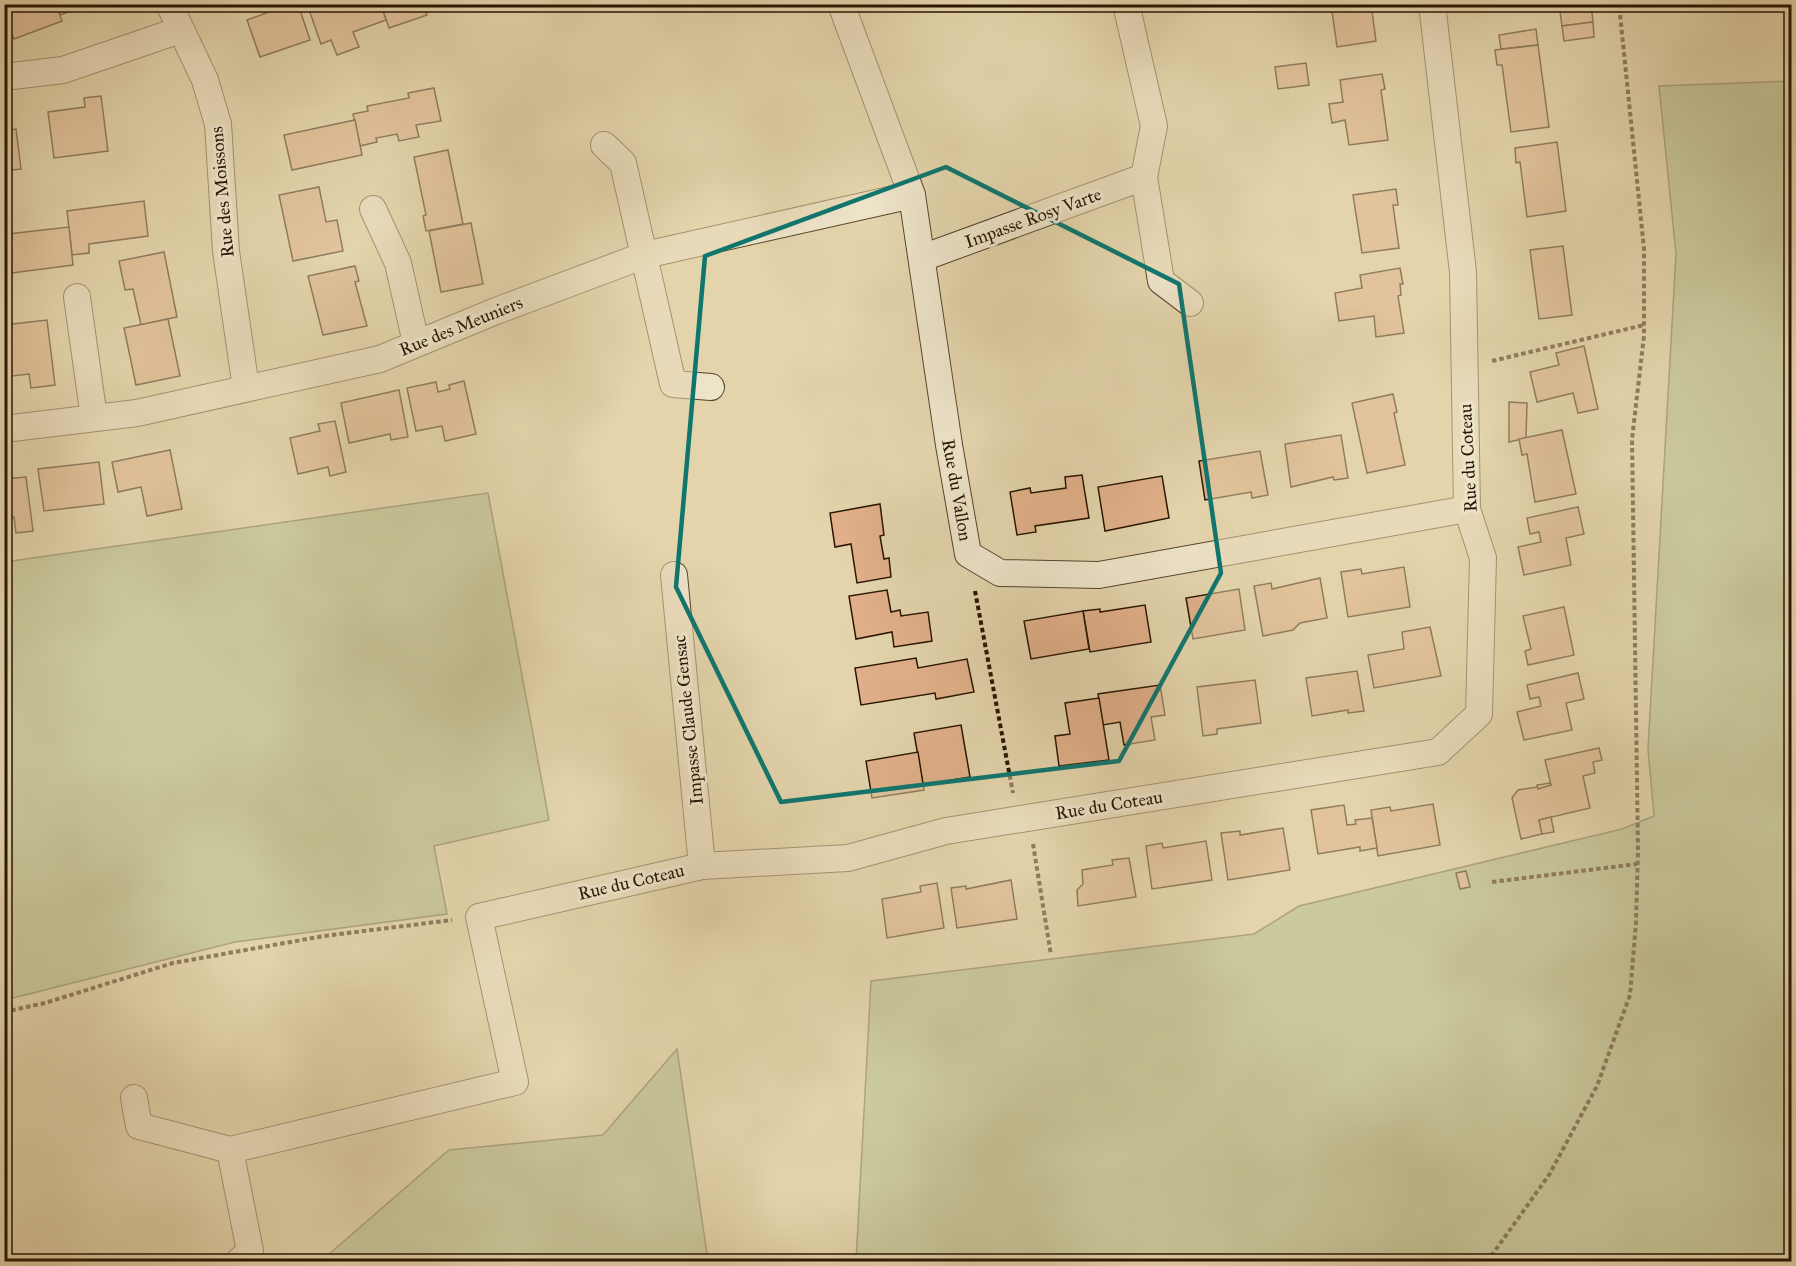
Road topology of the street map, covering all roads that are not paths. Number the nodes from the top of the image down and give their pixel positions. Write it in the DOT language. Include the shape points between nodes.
graph roads {
  1 [pos="169,4"];
  2 [pos="841,4"];
  3 [pos="1126,4"];
  4 [pos="1432,4"];
  5 [pos="180,30"];
  6 [pos="4,77"];
  7 [pos="604,145"];
  8 [pos="1144,177"];
  9 [pos="912,195"];
  10 [pos="373,209"];
  11 [pos="645,255"];
  12 [pos="922,258"];
  13 [pos="77,297"];
  14 [pos="1190,303"];
  15 [pos="416,343"];
  16 [pos="711,387"];
  17 [pos="246,388"];
  18 [pos="94,418"];
  19 [pos="4,429"];
  20 [pos="1467,509"];
  21 [pos="674,575"];
  22 [pos="702,866"];
  23 [pos="134,1098"];
  24 [pos="230,1150"];
  25 [pos="238,1262"];
  1 -- 5 [label="street, Rue des Moissons"];
  2 -- 9 [label="street, Rue du Vallon"];
  3 -- 8 [label="street" via="1154,126"];
  4 -- 20 [label="street, Rue du Coteau" via="1463,272"];
  5 -- 6 [label="street" via="63,70"];
  5 -- 17 [label="street, Rue des Moissons" via="205,80 218,124 226,250"];
  7 -- 11 [label="street" via="623,163"];
  8 -- 12 [label="street, Impasse Rosy Varte"];
  8 -- 14 [label="street" via="1161,281"];
  9 -- 11 [label="street, Rue des Meuniers"];
  9 -- 12 [label="street, Rue du Vallon"];
  10 -- 15 [label="street" via="399,263"];
  11 -- 15 [label="street, Rue des Meuniers"];
  11 -- 16 [label="street" via="673,384"];
  12 -- 20 [label="street, Rue du Vallon" via="968,554 1000,573 1100,574"];
  13 -- 18 [label="street"];
  15 -- 17 [label="street, Rue des Meuniers" via="380,359"];
  17 -- 18 [label="street, Rue des Meuniers" via="137,413"];
  18 -- 19 [label="street, Rue des Meuniers"];
  20 -- 22 [label="street, Rue du Coteau" via="1483,558 1479,714 1438,752 946,831 848,858"];
  21 -- 22 [label="street, Impasse Claude Gensac"];
  22 -- 24 [label="street, Rue du Coteau" via="478,916 515,1082"];
  23 -- 24 [label="street" via="139,1126"];
  24 -- 25 [label="street" via="250,1251"];
}
